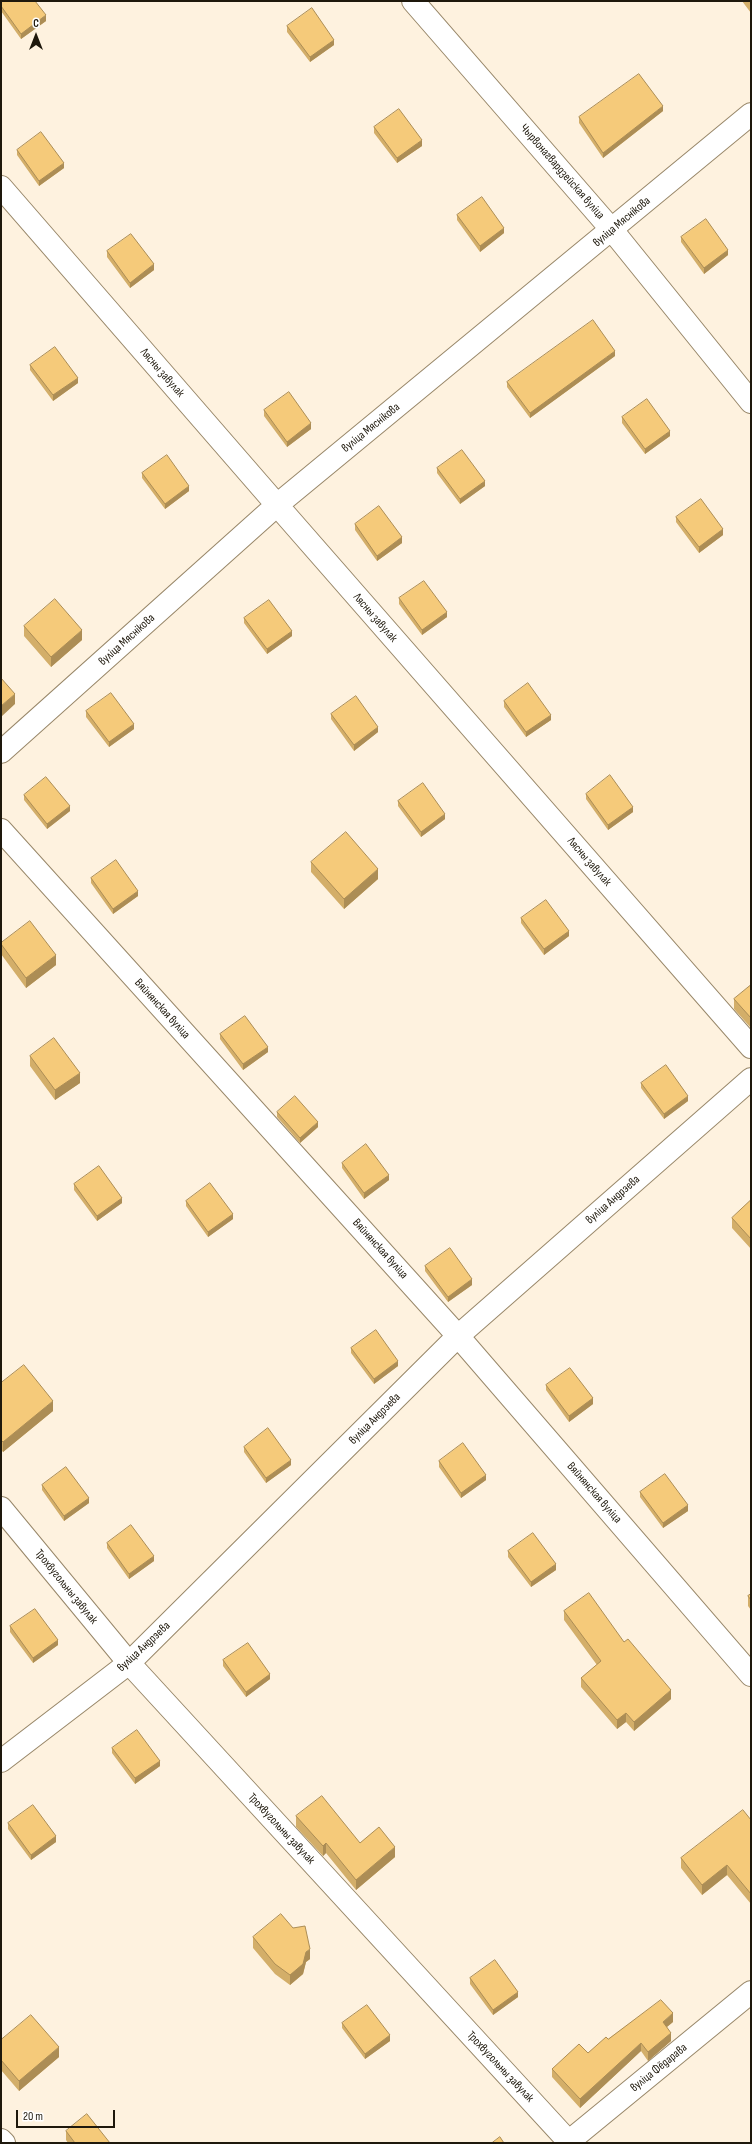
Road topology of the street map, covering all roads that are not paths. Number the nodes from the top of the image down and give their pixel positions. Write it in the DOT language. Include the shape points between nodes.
graph roads {
  1 [pos="413,1"];
  2 [pos="751,114"];
  3 [pos="1,187"];
  4 [pos="612,230"];
  5 [pos="751,402"];
  6 [pos="277,505"];
  7 [pos="1,752"];
  8 [pos="1,830"];
  9 [pos="751,1047"];
  10 [pos="751,1079"];
  11 [pos="458,1336"];
  12 [pos="1,1508"];
  13 [pos="129,1664"];
  14 [pos="751,1675"];
  15 [pos="1,1761"];
  16 [pos="751,1992"];
  17 [pos="1,2140"];
  18 [pos="4,2143"];
  19 [pos="568,2143"];
  1 -- 4 [label="street, Чырвонагвардзейская вуліца"];
  2 -- 4 [label="street, вуліца Мяснікова"];
  3 -- 6 [label="street, Лясны завулак"];
  4 -- 5 [label="street, Чырвонагвардзейская вуліца"];
  4 -- 6 [label="street, вуліца Мяснікова"];
  6 -- 7 [label="street, вуліца Мяснікова"];
  6 -- 9 [label="street, Лясны завулак"];
  8 -- 11 [label="street, Вяйнянская вуліца"];
  10 -- 11 [label="street, вуліца Андрэева"];
  11 -- 13 [label="street, вуліца Андрэева"];
  11 -- 14 [label="street, Вяйнянская вуліца"];
  12 -- 13 [label="street, Трохвугольны завулак"];
  13 -- 15 [label="street, вуліца Андрэева"];
  13 -- 19 [label="street, Трохвугольны завулак"];
  16 -- 19 [label="street, вуліца Фёдарава"];
  17 -- 18 [label="street"];
}
